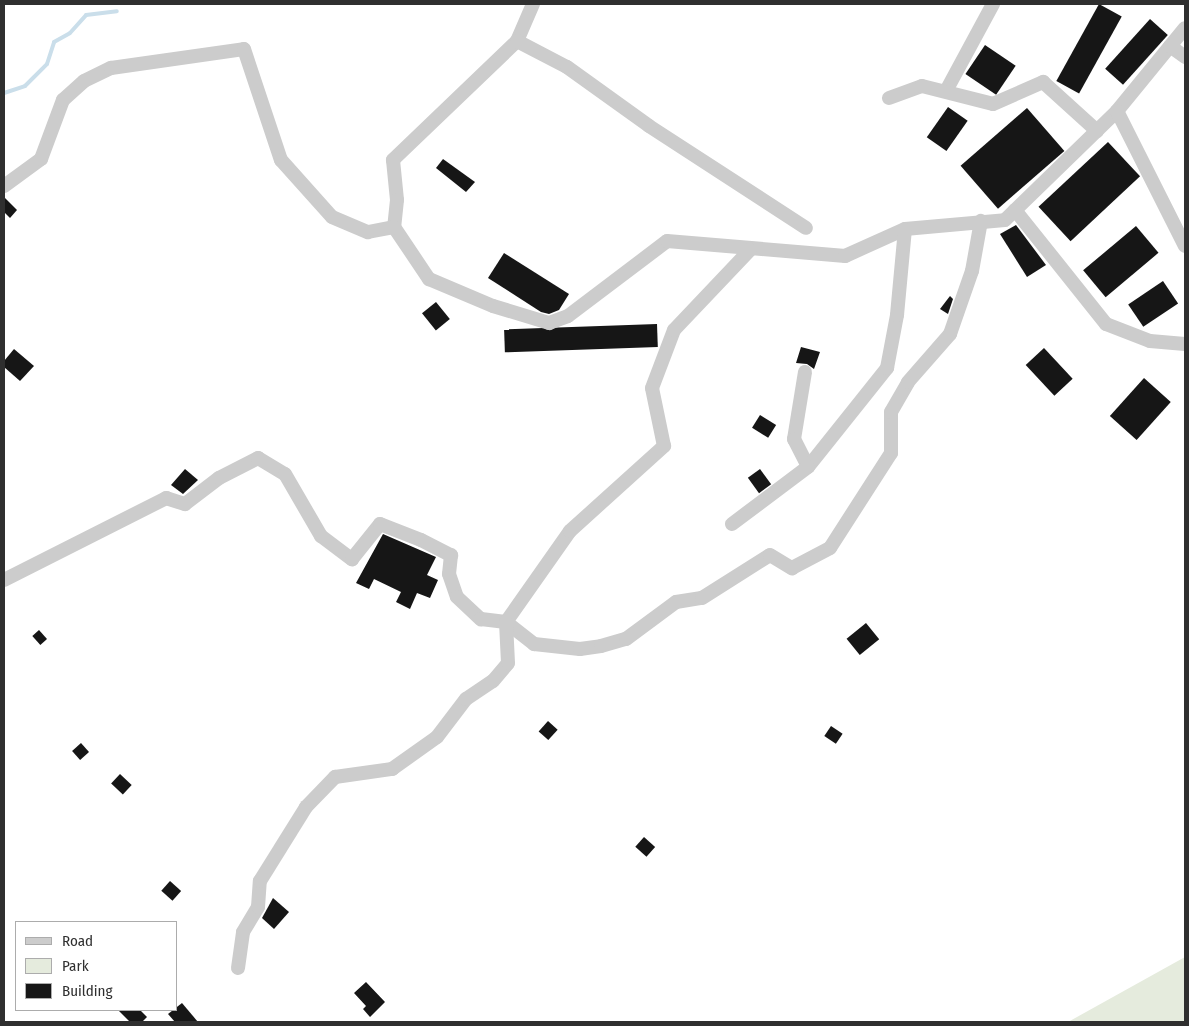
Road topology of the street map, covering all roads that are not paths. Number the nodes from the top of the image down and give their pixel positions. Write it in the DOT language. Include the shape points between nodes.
graph roads {
  1 [pos="533,4"];
  2 [pos="993,4"];
  3 [pos="1185,28"];
  4 [pos="517,41"];
  5 [pos="1170,46"];
  6 [pos="1185,57"];
  7 [pos="946,91"];
  8 [pos="889,98"];
  9 [pos="1117,111"];
  10 [pos="1097,131"];
  11 [pos="4,186"];
  12 [pos="1015,210"];
  13 [pos="981,221"];
  14 [pos="394,227"];
  15 [pos="806,228"];
  16 [pos="905,229"];
  17 [pos="1185,246"];
  18 [pos="750,250"];
  19 [pos="1185,344"];
  20 [pos="805,372"];
  21 [pos="808,467"];
  22 [pos="732,524"];
  23 [pos="4,580"];
  24 [pos="506,622"];
  25 [pos="238,968"];
  1 -- 4 [label="street"];
  2 -- 7 [label="street"];
  3 -- 5 [label="street"];
  4 -- 14 [label="street" via="393,160 397,200"];
  4 -- 15 [label="street" via="567,67 649,126"];
  5 -- 6 [label="street"];
  5 -- 9 [label="street"];
  7 -- 8 [label="street" via="922,86"];
  7 -- 10 [label="street" via="993,104 1043,82"];
  9 -- 10 [label="street"];
  9 -- 17 [label="street"];
  10 -- 12 [label="street"];
  11 -- 14 [label="street" via="41,159 63,100 84,81 111,68 244,49 281,160 332,217 368,232"];
  12 -- 13 [label="street" via="1005,220"];
  12 -- 19 [label="street" via="1106,324 1150,341"];
  13 -- 16 [label="street"];
  13 -- 24 [label="street" via="972,271 950,334 908,382 891,412 891,453 830,548 792,568 770,555 702,598 676,602 626,639 601,646 580,649 534,644"];
  14 -- 18 [label="street" via="429,279 493,306 549,324 568,316 667,241"];
  16 -- 18 [label="street" via="845,256"];
  16 -- 21 [label="street" via="897,315 887,368"];
  18 -- 24 [label="street" via="674,330 652,388 664,446 570,531"];
  20 -- 21 [label="street" via="794,439"];
  21 -- 22 [label="street"];
  23 -- 24 [label="street" via="166,498 185,504 219,478 258,458 285,474 321,536 352,559 380,524 413,537 451,555 449,574 453,589 481,619"];
  24 -- 25 [label="street" via="508,663 466,699 437,737 392,769 335,777 306,807 260,881 258,907 243,932"];
}
